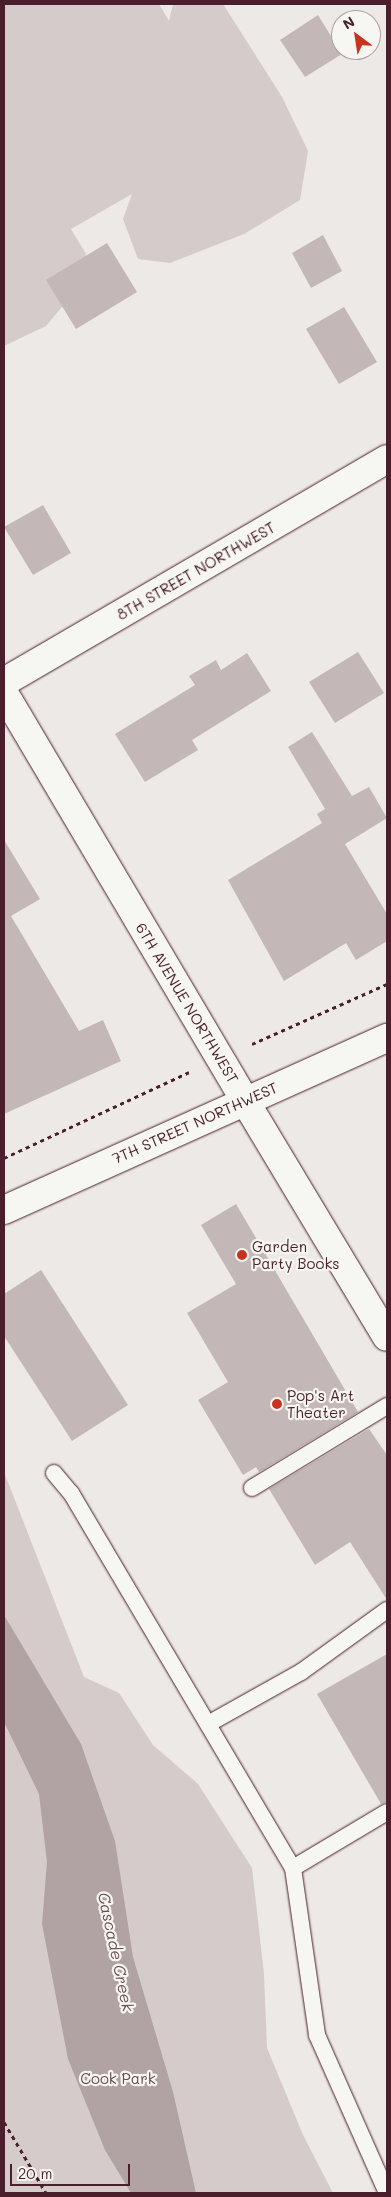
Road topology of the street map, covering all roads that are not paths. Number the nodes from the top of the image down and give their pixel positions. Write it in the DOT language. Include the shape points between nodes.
graph roads {
  1 [pos="387,459"];
  2 [pos="4,682"];
  3 [pos="4,693"];
  4 [pos="387,1038"];
  5 [pos="245,1101"];
  6 [pos="4,1210"];
  7 [pos="387,1337"];
  8 [pos="387,1406"];
  9 [pos="54,1473"];
  10 [pos="252,1488"];
  11 [pos="387,1610"];
  12 [pos="208,1724"];
  13 [pos="387,1812"];
  14 [pos="293,1868"];
  15 [pos="387,2193"];
  1 -- 2 [label="street, 8TH STREET NORTHWEST"];
  3 -- 5 [label="street, 6TH AVENUE NORTHWEST"];
  4 -- 5 [label="street, 7TH STREET NORTHWEST"];
  5 -- 6 [label="street, 7TH STREET NORTHWEST"];
  5 -- 7 [label="street, 6TH AVENUE NORTHWEST"];
  8 -- 10 [label="lane"];
  9 -- 12 [label="lane" via="71,1493"];
  11 -- 12 [label="lane" via="301,1672"];
  12 -- 14 [label="lane"];
  13 -- 14 [label="lane"];
  14 -- 15 [label="lane" via="317,2035"];
}
